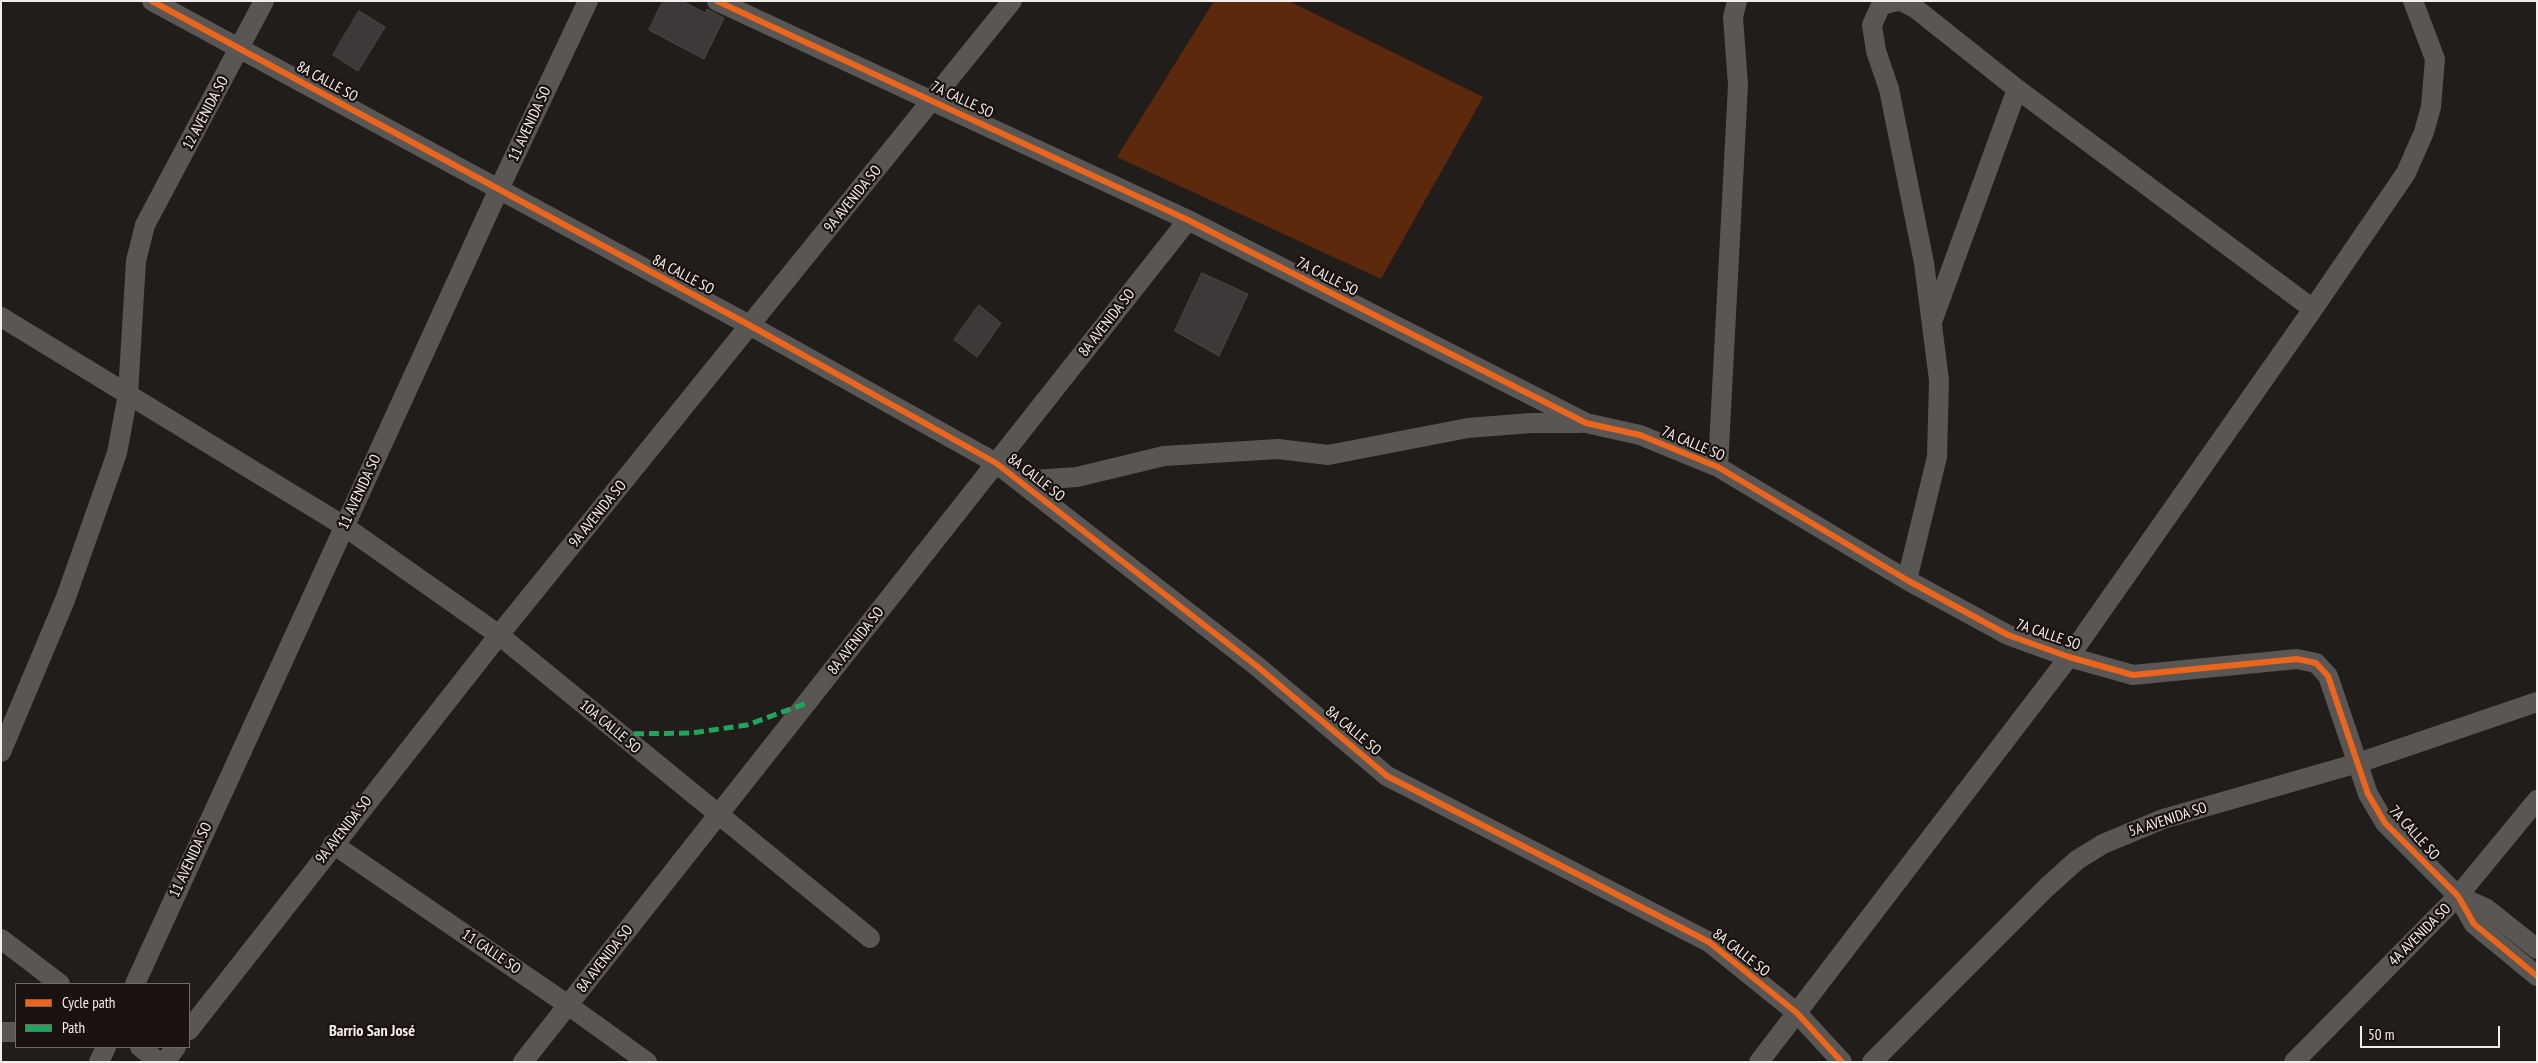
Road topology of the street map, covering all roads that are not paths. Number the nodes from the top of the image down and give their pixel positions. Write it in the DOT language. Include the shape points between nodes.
graph roads {
  1 [pos="152,1"];
  2 [pos="264,1"];
  3 [pos="588,1"];
  4 [pos="717,1"];
  5 [pos="1012,1"];
  6 [pos="1736,1"];
  7 [pos="1899,1"];
  8 [pos="2413,1"];
  9 [pos="240,49"];
  10 [pos="2017,89"];
  11 [pos="933,100"];
  12 [pos="499,190"];
  13 [pos="1188,220"];
  14 [pos="2313,309"];
  15 [pos="1,317"];
  16 [pos="1931,323"];
  17 [pos="751,326"];
  18 [pos="128,394"];
  19 [pos="1586,423"];
  20 [pos="996,463"];
  21 [pos="1718,467"];
  22 [pos="1020,482"];
  23 [pos="344,526"];
  24 [pos="1907,580"];
  25 [pos="499,635"];
  26 [pos="2069,657"];
  27 [pos="2537,702"];
  28 [pos="1,752"];
  29 [pos="2358,763"];
  30 [pos="2537,800"];
  31 [pos="717,816"];
  32 [pos="333,844"];
  33 [pos="2458,896"];
  34 [pos="870,938"];
  35 [pos="1,939"];
  36 [pos="2537,949"];
  37 [pos="2537,976"];
  38 [pos="59,983"];
  39 [pos="135,983"];
  40 [pos="568,1005"];
  41 [pos="1797,1013"];
  42 [pos="190,1029"];
  43 [pos="1,1032"];
  44 [pos="15,1032"];
  45 [pos="106,1048"];
  46 [pos="141,1048"];
  47 [pos="175,1048"];
  48 [pos="99,1062"];
  49 [pos="159,1062"];
  50 [pos="165,1062"];
  51 [pos="523,1062"];
  52 [pos="647,1062"];
  53 [pos="1759,1062"];
  54 [pos="1842,1062"];
  55 [pos="1872,1062"];
  56 [pos="2294,1062"];
  1 -- 9 [label="street, 8A CALLE SO"];
  2 -- 9 [label="street, 12 AVENIDA SO"];
  3 -- 12 [label="street, 11 AVENIDA SO"];
  4 -- 11 [label="street, 7A CALLE SO"];
  5 -- 11 [label="street, 9A AVENIDA SO"];
  6 -- 21 [label="street" via="1733,17 1738,85"];
  7 -- 10 [label="street" via="1915,8"];
  7 -- 16 [label="street" via="1881,5 1872,25 1876,52 1891,99 1924,263"];
  8 -- 14 [label="street" via="2435,59 2431,107 2424,132 2406,173"];
  9 -- 12 [label="street, 8A CALLE SO"];
  9 -- 18 [label="street, 12 AVENIDA SO" via="146,225 136,261"];
  10 -- 14 [label="street"];
  10 -- 16 [label="street"];
  11 -- 13 [label="street, 7A CALLE SO"];
  11 -- 17 [label="street, 9A AVENIDA SO"];
  12 -- 17 [label="street, 8A CALLE SO"];
  12 -- 23 [label="street, 11 AVENIDA SO"];
  13 -- 19 [label="street, 7A CALLE SO"];
  13 -- 20 [label="street, 8A AVENIDA SO"];
  14 -- 26 [label="street"];
  15 -- 18 [label="street, 10A CALLE SO"];
  16 -- 24 [label="street" via="1938,380 1937,457"];
  17 -- 20 [label="street, 8A CALLE SO"];
  17 -- 25 [label="street, 9A AVENIDA SO"];
  18 -- 23 [label="street, 10A CALLE SO"];
  18 -- 28 [label="street, 12 AVENIDA SO" via="117,453 66,600"];
  19 -- 21 [label="street, 7A CALLE SO" via="1640,435"];
  19 -- 22 [label="street" via="1468,428 1328,455 1278,449 1164,456 1076,477"];
  20 -- 22 [label="street, 8A CALLE SO"];
  20 -- 31 [label="street, 8A AVENIDA SO"];
  21 -- 24 [label="street, 7A CALLE SO"];
  22 -- 41 [label="street, 8A CALLE SO" via="1258,667 1387,776 1709,942"];
  23 -- 25 [label="street, 10A CALLE SO"];
  23 -- 39 [label="street, 11 AVENIDA SO"];
  24 -- 26 [label="street, 7A CALLE SO" via="2008,635"];
  25 -- 31 [label="street, 10A CALLE SO"];
  25 -- 32 [label="street, 9A AVENIDA SO"];
  26 -- 29 [label="street, 7A CALLE SO" via="2133,675 2296,659 2316,663 2328,676"];
  26 -- 41 [label="street"];
  27 -- 29 [label="street, 5A AVENIDA SO"];
  29 -- 33 [label="street, 7A CALLE SO" via="2368,794 2385,823"];
  29 -- 55 [label="street, 5A AVENIDA SO" via="2163,819 2103,844 2077,860 2046,888"];
  30 -- 33 [label="street, 4A AVENIDA SO"];
  31 -- 34 [label="street, 10A CALLE SO"];
  31 -- 40 [label="street, 8A AVENIDA SO"];
  32 -- 40 [label="street, 11 CALLE SO"];
  32 -- 42 [label="street, 9A AVENIDA SO"];
  33 -- 36 [label="street, 7A CALLE SO" via="2487,909"];
  33 -- 37 [label="street, 7A CALLE SO" via="2474,924"];
  33 -- 56 [label="street, 4A AVENIDA SO"];
  35 -- 38 [label="street"];
  40 -- 51 [label="street, 8A AVENIDA SO"];
  40 -- 52 [label="street, 11 CALLE SO"];
  41 -- 53 [label="street"];
  41 -- 54 [label="street, 8A CALLE SO"];
  43 -- 44 [label="street"];
  45 -- 48 [label="street"];
  46 -- 49 [label="street"];
  47 -- 50 [label="street"];
}
